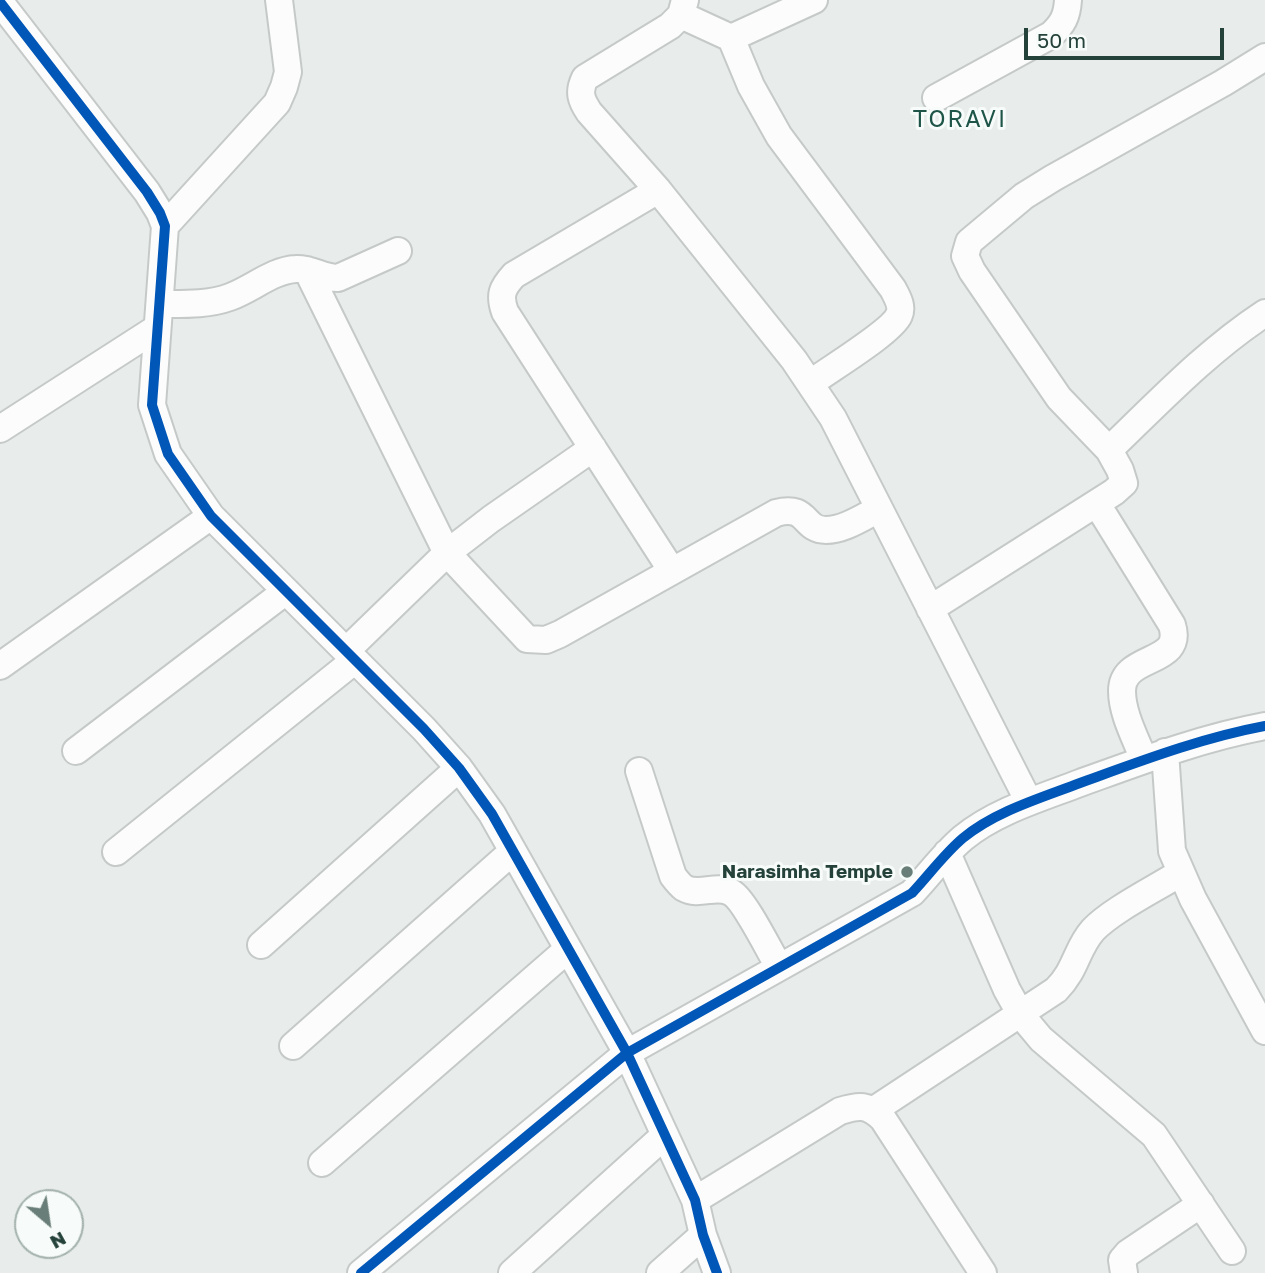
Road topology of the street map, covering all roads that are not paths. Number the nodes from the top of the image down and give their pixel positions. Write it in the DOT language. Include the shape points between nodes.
graph roads {
  1 [pos="279,0"];
  2 [pos="814,0"];
  3 [pos="1068,0"];
  4 [pos="0,2"];
  5 [pos="683,8"];
  6 [pos="730,38"];
  7 [pos="1265,57"];
  8 [pos="936,98"];
  9 [pos="658,190"];
  10 [pos="166,226"];
  11 [pos="398,251"];
  12 [pos="307,270"];
  13 [pos="1265,313"];
  14 [pos="158,316"];
  15 [pos="811,383"];
  16 [pos="0,429"];
  17 [pos="593,448"];
  18 [pos="1109,450"];
  19 [pos="1097,503"];
  20 [pos="879,509"];
  21 [pos="211,516"];
  22 [pos="447,554"];
  23 [pos="672,571"];
  24 [pos="286,591"];
  25 [pos="930,609"];
  26 [pos="351,656"];
  27 [pos="0,666"];
  28 [pos="1265,726"];
  29 [pos="76,751"];
  30 [pos="1155,756"];
  31 [pos="459,768"];
  32 [pos="639,771"];
  33 [pos="1029,802"];
  34 [pos="513,851"];
  35 [pos="116,852"];
  36 [pos="947,853"];
  37 [pos="1180,873"];
  38 [pos="261,945"];
  39 [pos="568,948"];
  40 [pos="779,967"];
  41 [pos="1021,1015"];
  42 [pos="1265,1031"];
  43 [pos="293,1046"];
  44 [pos="626,1053"];
  45 [pos="874,1110"];
  46 [pos="664,1135"];
  47 [pos="322,1163"];
  48 [pos="695,1200"];
  49 [pos="1201,1204"];
  50 [pos="703,1234"];
  51 [pos="1232,1251"];
  52 [pos="361,1273"];
  53 [pos="512,1273"];
  54 [pos="660,1273"];
  55 [pos="717,1273"];
  56 [pos="983,1273"];
  57 [pos="1125,1273"];
  1 -- 10 [label="street" via="288,72 277,103"];
  2 -- 6 [label="street"];
  3 -- 8 [label="street" via="1062,25 1051,35"];
  4 -- 10 [label="street" via="147,192"];
  5 -- 6 [label="street"];
  5 -- 9 [label="street" via="670,26 585,78 580,88 589,112"];
  6 -- 15 [label="street" via="779,136 900,304 899,316 886,330"];
  7 -- 18 [label="street" via="1052,178 969,243 965,256 972,271 1039,371"];
  9 -- 15 [label="street"];
  9 -- 17 [label="street" via="514,275 502,288 505,312"];
  10 -- 14 [label="street"];
  11 -- 12 [label="street" via="338,278"];
  12 -- 14 [label="street" via="282,272 232,296"];
  12 -- 22 [label="street"];
  13 -- 18 [label="street" via="1211,352"];
  14 -- 16 [label="street"];
  14 -- 21 [label="street" via="152,405 168,454"];
  15 -- 20 [label="street"];
  17 -- 22 [label="street"];
  17 -- 23 [label="street"];
  18 -- 19 [label="street" via="1124,483"];
  19 -- 25 [label="street"];
  19 -- 30 [label="street" via="1175,636 1166,652 1131,670 1122,692 1126,712"];
  20 -- 23 [label="street" via="825,530 789,509"];
  20 -- 25 [label="street"];
  21 -- 24 [label="street"];
  21 -- 27 [label="street"];
  22 -- 23 [label="street" via="527,639 545,640 560,634"];
  22 -- 26 [label="street"];
  24 -- 26 [label="street"];
  24 -- 29 [label="street"];
  25 -- 33 [label="street"];
  26 -- 31 [label="street"];
  26 -- 35 [label="street"];
  28 -- 30 [label="street" via="1204,739"];
  30 -- 33 [label="street"];
  30 -- 37 [label="street"];
  31 -- 34 [label="street"];
  31 -- 38 [label="street"];
  32 -- 40 [label="street" via="673,876 684,888 696,892 719,889 733,893"];
  33 -- 36 [label="street" via="986,823"];
  34 -- 39 [label="street"];
  34 -- 43 [label="street"];
  36 -- 40 [label="street" via="912,893"];
  36 -- 41 [label="street"];
  37 -- 41 [label="street" via="1094,930 1069,978"];
  37 -- 42 [label="street"];
  39 -- 44 [label="street"];
  39 -- 47 [label="street"];
  40 -- 44 [label="street"];
  41 -- 45 [label="street"];
  41 -- 49 [label="street" via="1041,1039 1154,1135"];
  44 -- 46 [label="street"];
  44 -- 52 [label="street"];
  45 -- 48 [label="street" via="857,1106 840,1111"];
  45 -- 56 [label="street"];
  46 -- 48 [label="street"];
  46 -- 53 [label="street"];
  48 -- 50 [label="street"];
  49 -- 51 [label="street"];
  49 -- 57 [label="street" via="1128,1253 1122,1260"];
  50 -- 54 [label="street"];
  50 -- 55 [label="street"];
}
